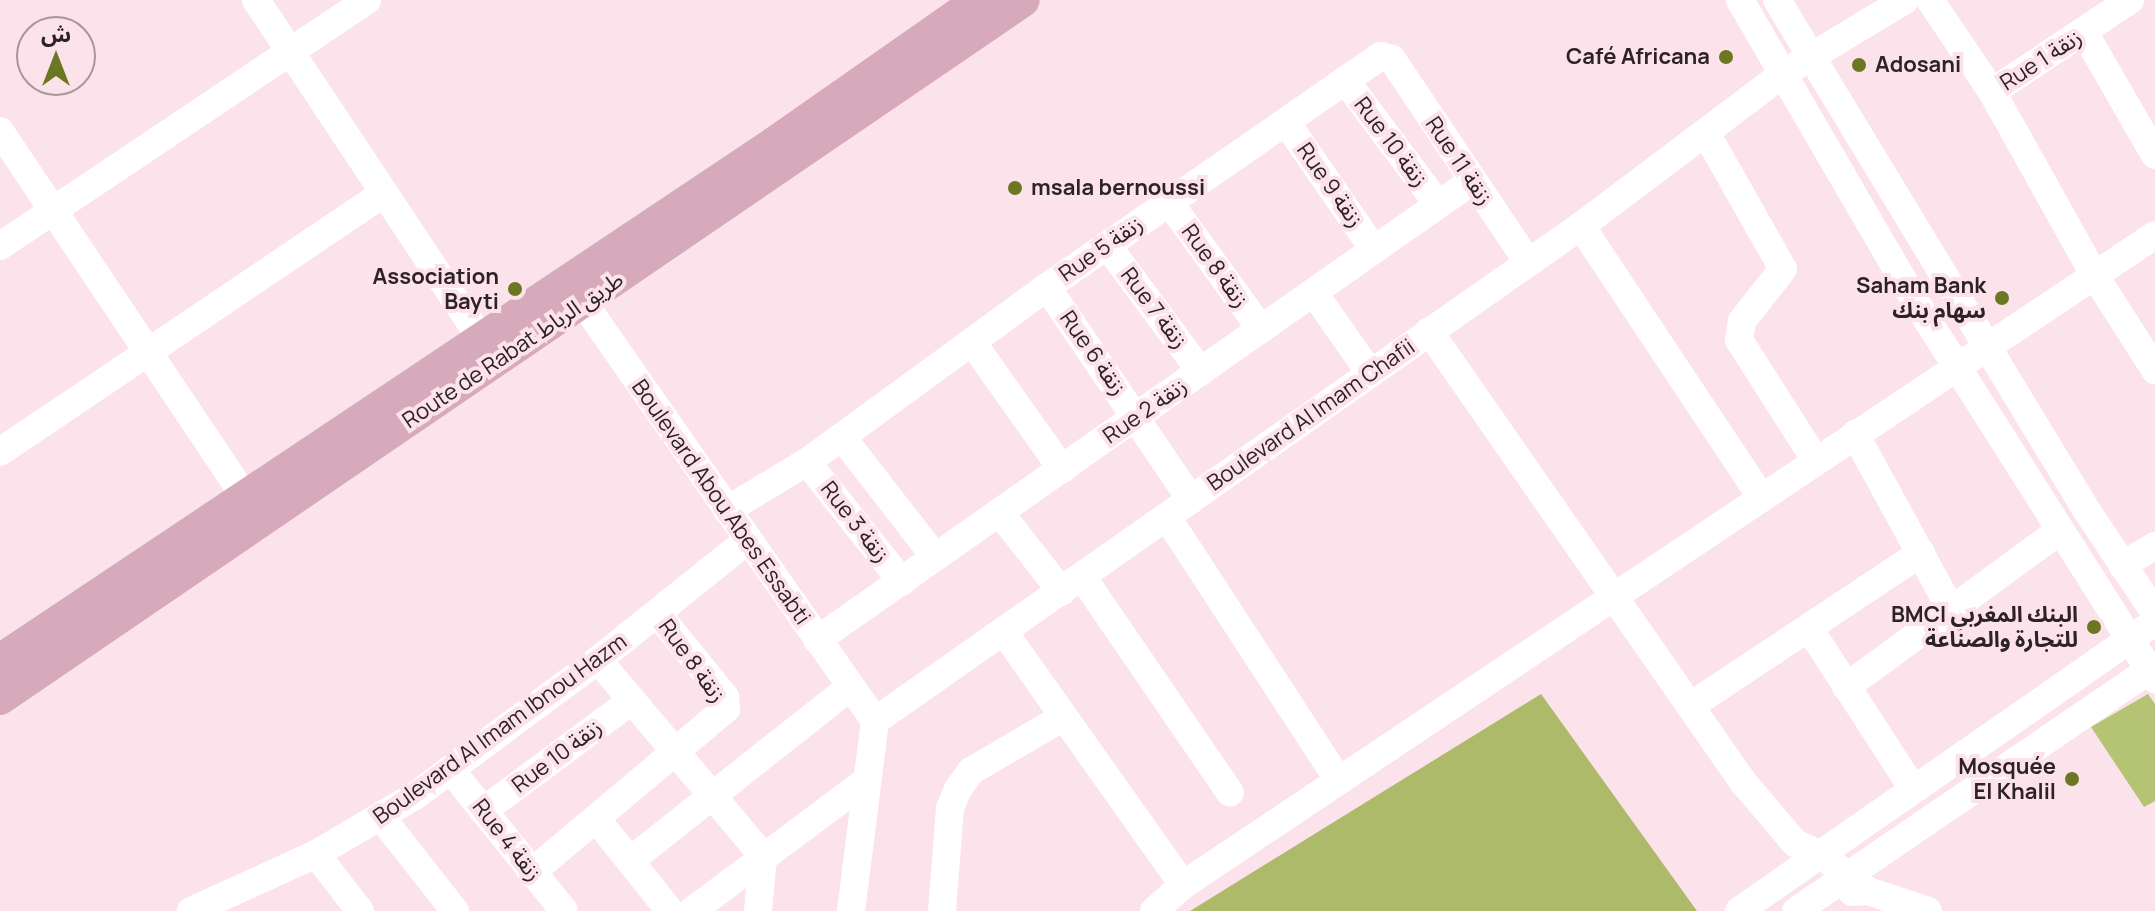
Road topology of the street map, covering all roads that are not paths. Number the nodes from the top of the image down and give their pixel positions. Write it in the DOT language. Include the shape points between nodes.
graph roads {
  1 [pos="256,0"];
  2 [pos="367,0"];
  3 [pos="980,0"];
  4 [pos="1023,0"];
  5 [pos="1740,0"];
  6 [pos="1777,0"];
  7 [pos="1905,0"];
  8 [pos="1930,0"];
  9 [pos="2130,0"];
  10 [pos="2084,32"];
  11 [pos="290,54"];
  12 [pos="1812,56"];
  13 [pos="1392,59"];
  14 [pos="1784,73"];
  15 [pos="1345,80"];
  16 [pos="1992,92"];
  17 [pos="1286,122"];
  18 [pos="0,131"];
  19 [pos="1706,133"];
  20 [pos="2152,141"];
  21 [pos="1472,181"];
  22 [pos="381,195"];
  23 [pos="1169,202"];
  24 [pos="1437,203"];
  25 [pos="53,210"];
  26 [pos="1581,226"];
  27 [pos="2155,235"];
  28 [pos="1107,245"];
  29 [pos="0,246"];
  30 [pos="1373,248"];
  31 [pos="1528,262"];
  32 [pos="2095,276"];
  33 [pos="1047,287"];
  34 [pos="576,293"];
  35 [pos="1314,293"];
  36 [pos="1261,329"];
  37 [pos="1429,331"];
  38 [pos="480,337"];
  39 [pos="972,342"];
  40 [pos="1988,343"];
  41 [pos="148,352"];
  42 [pos="1955,365"];
  43 [pos="2155,370"];
  44 [pos="1201,372"];
  45 [pos="1370,373"];
  46 [pos="1137,415"];
  47 [pos="1855,434"];
  48 [pos="842,437"];
  49 [pos="0,452"];
  50 [pos="1816,461"];
  51 [pos="807,462"];
  52 [pos="1062,469"];
  53 [pos="246,498"];
  54 [pos="1762,498"];
  55 [pos="1191,500"];
  56 [pos="727,510"];
  57 [pos="1000,513"];
  58 [pos="1167,517"];
  59 [pos="2058,532"];
  60 [pos="748,540"];
  61 [pos="2155,546"];
  62 [pos="1921,553"];
  63 [pos="935,557"];
  64 [pos="2122,565"];
  65 [pos="902,582"];
  66 [pos="1073,585"];
  67 [pos="1616,596"];
  68 [pos="1951,609"];
  69 [pos="657,613"];
  70 [pos="2155,613"];
  71 [pos="2155,622"];
  72 [pos="1809,628"];
  73 [pos="1004,632"];
  74 [pos="2129,639"];
  75 [pos="817,640"];
  76 [pos="598,660"];
  77 [pos="0,661"];
  78 [pos="2153,672"];
  79 [pos="851,686"];
  80 [pos="1846,687"];
  81 [pos="0,698"];
  82 [pos="631,701"];
  83 [pos="1692,705"];
  84 [pos="1062,718"];
  85 [pos="875,721"];
  86 [pos="675,753"];
  87 [pos="450,769"];
  88 [pos="867,780"];
  89 [pos="1339,781"];
  90 [pos="1912,787"];
  91 [pos="712,793"];
  92 [pos="1230,793"];
  93 [pos="483,811"];
  94 [pos="381,817"];
  95 [pos="597,820"];
  96 [pos="1808,849"];
  97 [pos="316,854"];
  98 [pos="763,856"];
  99 [pos="631,860"];
  100 [pos="531,873"];
  101 [pos="1796,873"];
  102 [pos="1858,882"];
  103 [pos="1183,885"];
  104 [pos="1822,893"];
  105 [pos="445,907"];
  106 [pos="857,910"];
  107 [pos="191,911"];
  108 [pos="360,911"];
  109 [pos="564,911"];
  110 [pos="670,911"];
  111 [pos="692,911"];
  112 [pos="758,911"];
  113 [pos="942,911"];
  114 [pos="1154,911"];
  115 [pos="1739,911"];
  116 [pos="1796,911"];
  117 [pos="1928,911"];
  1 -- 11 [label="street"];
  2 -- 11 [label="street"];
  3 -- 34 [label="main road, Route de Rabat طريق الرباط"];
  4 -- 34 [label="main road, Route de Rabat طريق الرباط"];
  5 -- 14 [label="street"];
  6 -- 12 [label="street"];
  7 -- 12 [label="street, Boulevard Al Imam Chafii"];
  8 -- 16 [label="street"];
  9 -- 10 [label="street, Rue 1 زنقة"];
  10 -- 16 [label="street, Rue 1 زنقة"];
  10 -- 20 [label="street"];
  11 -- 22 [label="street"];
  11 -- 25 [label="street"];
  12 -- 14 [label="street, Boulevard Al Imam Chafii"];
  12 -- 40 [label="street"];
  13 -- 15 [label="street, Rue 5 زنقة" via="1381,56"];
  13 -- 21 [label="street, Rue 11 زنقة"];
  14 -- 19 [label="street, Boulevard Al Imam Chafii"];
  14 -- 42 [label="street"];
  15 -- 17 [label="street, Rue 5 زنقة"];
  15 -- 24 [label="street, Rue 10 زنقة"];
  16 -- 32 [label="street"];
  17 -- 23 [label="street, Rue 5 زنقة"];
  17 -- 30 [label="street, Rue 9 زنقة"];
  18 -- 25 [label="street"];
  19 -- 26 [label="street, Boulevard Al Imam Chafii"];
  19 -- 50 [label="street" via="1783,269 1742,321 1739,340"];
  21 -- 24 [label="street, Rue 2 زنقة"];
  21 -- 31 [label="street, Rue 11 زنقة"];
  22 -- 38 [label="street"];
  22 -- 41 [label="street"];
  23 -- 28 [label="street, Rue 5 زنقة"];
  23 -- 36 [label="street, Rue 8 زنقة"];
  24 -- 30 [label="street, Rue 2 زنقة"];
  25 -- 29 [label="street"];
  25 -- 41 [label="street"];
  26 -- 31 [label="street, Boulevard Al Imam Chafii"];
  26 -- 54 [label="street"];
  27 -- 32 [label="street"];
  28 -- 33 [label="street, Rue 5 زنقة"];
  28 -- 44 [label="street, Rue 7 زنقة"];
  30 -- 35 [label="street, Rue 2 زنقة"];
  31 -- 37 [label="street, Boulevard Al Imam Chafii"];
  32 -- 40 [label="street"];
  32 -- 43 [label="street"];
  33 -- 39 [label="street, Rue 5 زنقة"];
  33 -- 46 [label="street, Rue 6 زنقة"];
  34 -- 38 [label="main road, Route de Rabat طريق الرباط"];
  34 -- 56 [label="street, Boulevard Abou Abes Essabti"];
  34 -- 81 [label="main road, Route de Rabat طريق الرباط"];
  35 -- 36 [label="street, Rue 2 زنقة"];
  35 -- 45 [label="street"];
  36 -- 44 [label="street, Rue 2 زنقة"];
  37 -- 45 [label="street, Boulevard Al Imam Chafii"];
  37 -- 67 [label="street"];
  38 -- 53 [label="main road, Route de Rabat طريق الرباط"];
  39 -- 48 [label="street, Rue 5 زنقة"];
  39 -- 52 [label="street"];
  40 -- 42 [label="street"];
  40 -- 64 [label="street"];
  41 -- 49 [label="street"];
  41 -- 53 [label="street"];
  42 -- 47 [label="street"];
  42 -- 59 [label="street"];
  44 -- 46 [label="street, Rue 2 زنقة"];
  45 -- 55 [label="street, Boulevard Al Imam Chafii"];
  46 -- 52 [label="street, Rue 2 زنقة"];
  46 -- 55 [label="street, Rue 6 زنقة"];
  47 -- 50 [label="street"];
  47 -- 62 [label="street"];
  48 -- 51 [label="street, Rue 5 زنقة"];
  48 -- 63 [label="street"];
  50 -- 54 [label="street"];
  51 -- 56 [label="street, Rue 5 زنقة"];
  51 -- 65 [label="street, Rue 3 زنقة"];
  52 -- 57 [label="street, Rue 2 زنقة"];
  53 -- 77 [label="main road, Route de Rabat طريق الرباط"];
  54 -- 67 [label="street"];
  55 -- 58 [label="street, Boulevard Al Imam Chafii"];
  56 -- 60 [label="street, Boulevard Abou Abes Essabti"];
  57 -- 63 [label="street, Rue 2 زنقة"];
  57 -- 66 [label="street"];
  58 -- 66 [label="street, Boulevard Al Imam Chafii"];
  58 -- 89 [label="street"];
  59 -- 68 [label="street"];
  59 -- 74 [label="street"];
  60 -- 69 [label="street, Boulevard Al Imam Ibnou Hazm"];
  60 -- 75 [label="street, Boulevard Abou Abes Essabti"];
  61 -- 64 [label="street"];
  62 -- 68 [label="street"];
  62 -- 72 [label="street"];
  63 -- 65 [label="street, Rue 2 زنقة"];
  64 -- 70 [label="street"];
  65 -- 75 [label="street, Rue 2 زنقة"];
  66 -- 73 [label="street, Boulevard Al Imam Chafii"];
  66 -- 92 [label="street"];
  67 -- 83 [label="street"];
  67 -- 89 [label="street"];
  68 -- 80 [label="street"];
  69 -- 76 [label="street, Boulevard Al Imam Ibnou Hazm"];
  69 -- 86 [label="street, Rue 8 زنقة" via="725,697 726,709"];
  71 -- 74 [label="street"];
  72 -- 80 [label="street"];
  72 -- 83 [label="street"];
  73 -- 84 [label="street"];
  73 -- 85 [label="street, Boulevard Al Imam Chafii"];
  74 -- 78 [label="street"];
  74 -- 90 [label="street"];
  75 -- 79 [label="street, Boulevard Abou Abes Essabti"];
  76 -- 82 [label="street"];
  76 -- 87 [label="street, Boulevard Al Imam Ibnou Hazm"];
  78 -- 102 [label="street"];
  79 -- 85 [label="street, Boulevard Abou Abes Essabti"];
  79 -- 91 [label="street"];
  80 -- 90 [label="street"];
  82 -- 86 [label="street"];
  82 -- 93 [label="street, Rue 10 زنقة"];
  83 -- 96 [label="street" via="1743,782"];
  84 -- 103 [label="street"];
  84 -- 113 [label="street" via="971,771 958,789 950,808"];
  85 -- 88 [label="street"];
  86 -- 91 [label="street"];
  86 -- 95 [label="street"];
  87 -- 93 [label="street, Rue 4 زنقة"];
  87 -- 94 [label="street, Boulevard Al Imam Ibnou Hazm"];
  88 -- 98 [label="street"];
  88 -- 106 [label="street"];
  89 -- 103 [label="street"];
  90 -- 96 [label="street"];
  91 -- 98 [label="street"];
  91 -- 99 [label="street"];
  93 -- 100 [label="street, Rue 4 زنقة"];
  94 -- 97 [label="street, Boulevard Al Imam Ibnou Hazm"];
  94 -- 105 [label="street"];
  95 -- 99 [label="street"];
  95 -- 100 [label="street"];
  96 -- 101 [label="street"];
  96 -- 102 [label="street"];
  97 -- 107 [label="street, Boulevard Al Imam Ibnou Hazm"];
  97 -- 108 [label="street"];
  98 -- 111 [label="street"];
  98 -- 112 [label="street"];
  99 -- 110 [label="street"];
  100 -- 109 [label="street, Rue 4 زنقة"];
  101 -- 104 [label="street"];
  101 -- 115 [label="street"];
  102 -- 104 [label="street"];
  102 -- 117 [label="street"];
  103 -- 114 [label="street"];
  104 -- 116 [label="street"];
}
